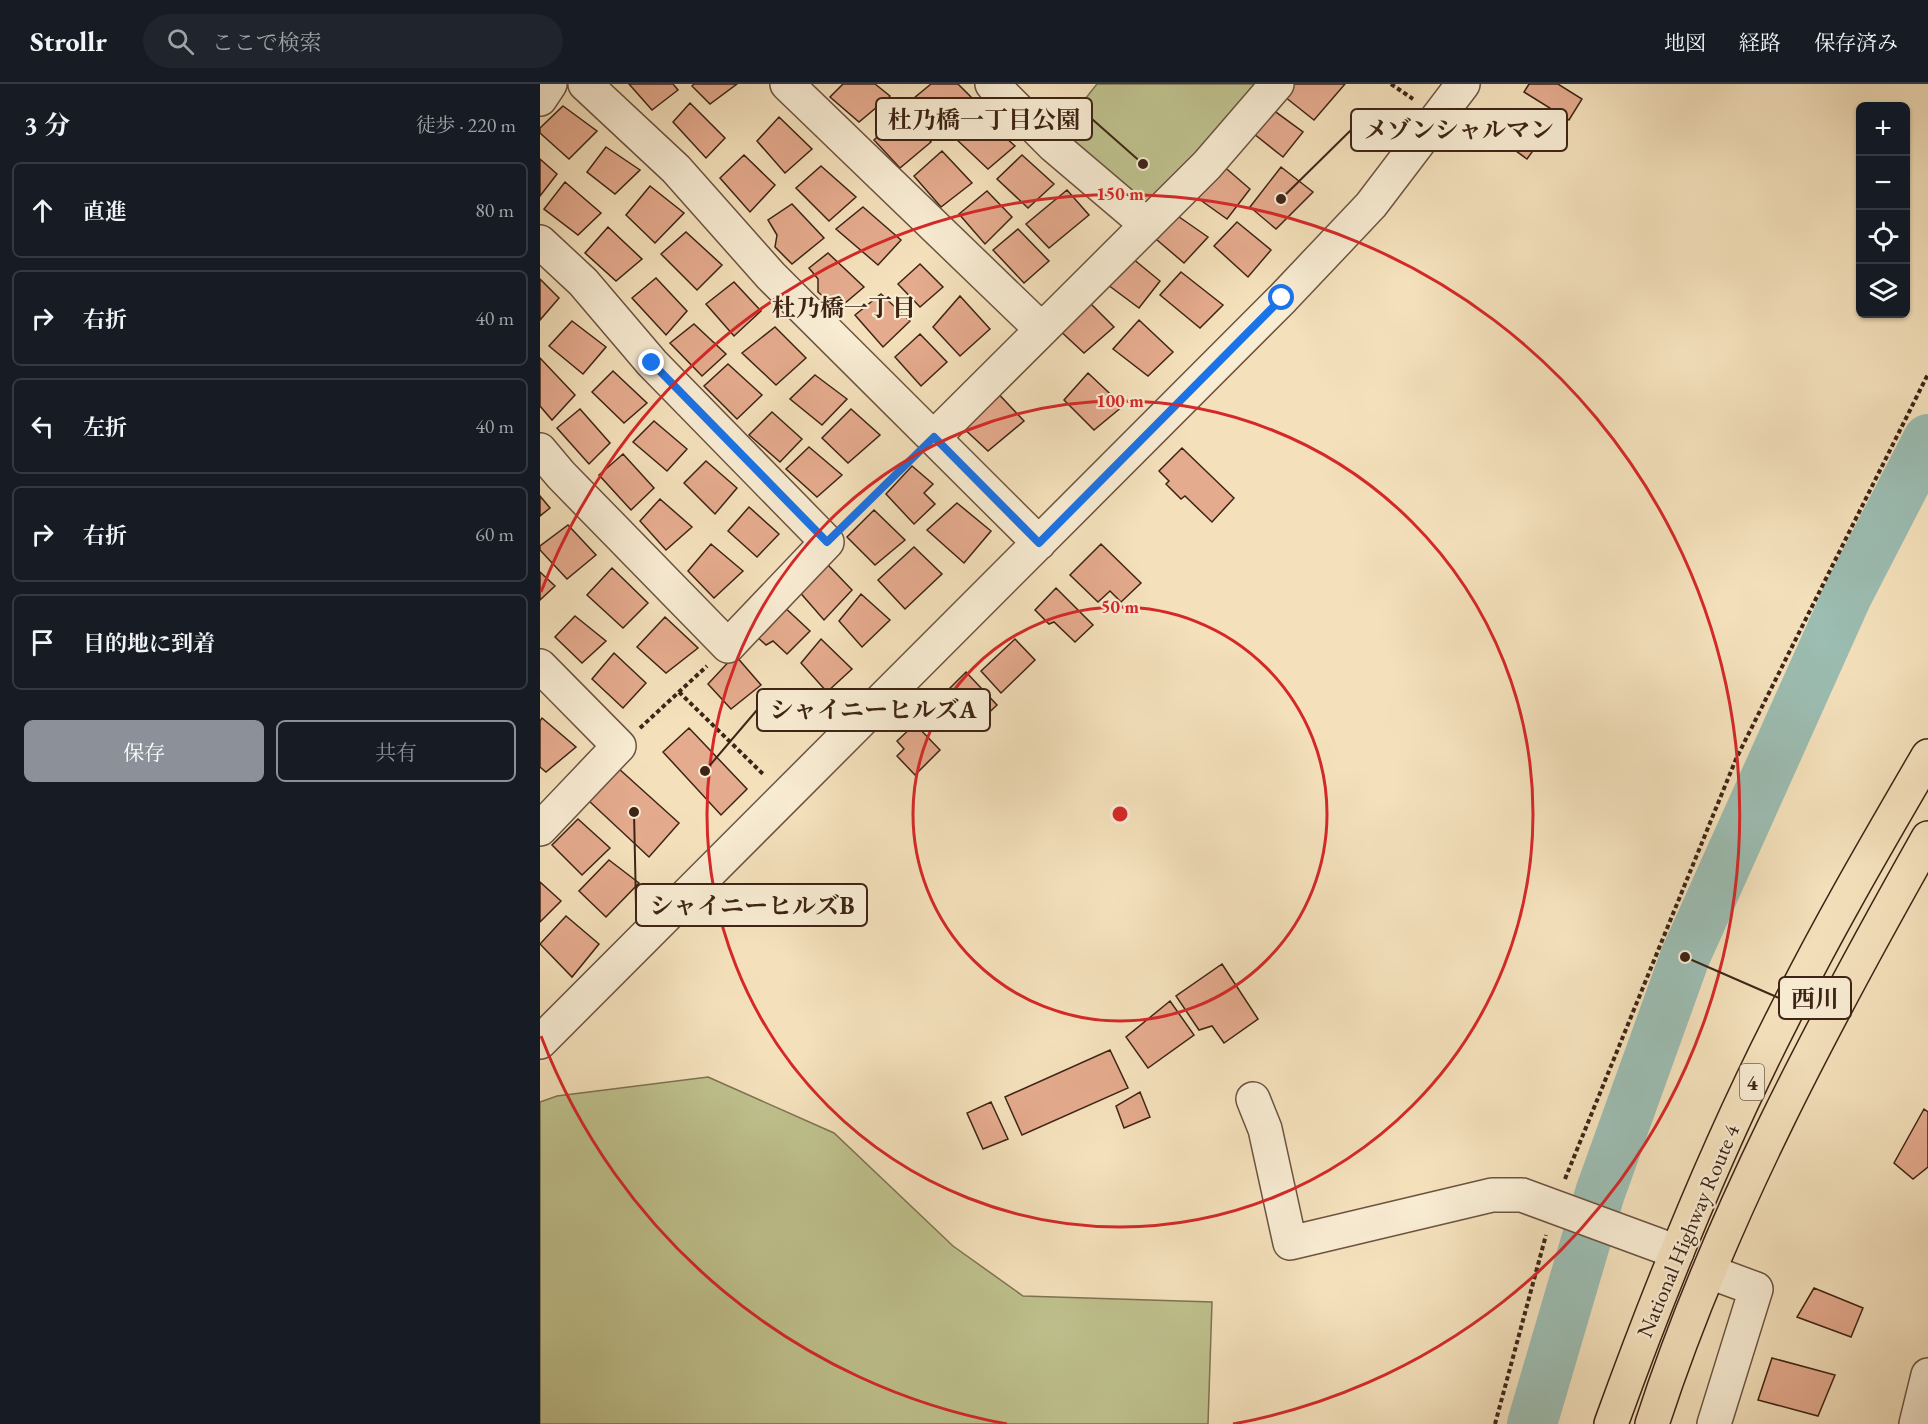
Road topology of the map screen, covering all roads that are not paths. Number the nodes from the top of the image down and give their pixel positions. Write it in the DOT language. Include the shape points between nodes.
graph roads {
  1 [pos="550,84"];
  2 [pos="585,84"];
  3 [pos="788,84"];
  4 [pos="992,84"];
  5 [pos="1277,84"];
  6 [pos="1463,84"];
  7 [pos="540,99"];
  8 [pos="1147,225"];
  9 [pos="540,242"];
  10 [pos="1041,329"];
  11 [pos="934,437"];
  12 [pos="540,450"];
  13 [pos="1039,543"];
  14 [pos="540,666"];
  15 [pos="1928,756"];
  16 [pos="540,829"];
  17 [pos="1928,838"];
  18 [pos="540,1042"];
  19 [pos="1253,1099"];
  20 [pos="1677,1252"];
  21 [pos="1710,1272"];
  22 [pos="1928,1375"];
  23 [pos="1611,1424"];
  24 [pos="1652,1424"];
  25 [pos="1714,1424"];
  26 [pos="1916,1424"];
  1 -- 7 [label="street"];
  2 -- 11 [label="street" via="676,169 771,276"];
  3 -- 10 [label="street"];
  4 -- 8 [label="street" via="1054,146"];
  5 -- 8 [label="street" via="1207,165"];
  6 -- 13 [label="street" via="1371,205"];
  8 -- 10 [label="street"];
  9 -- 12 [label="street" via="583,282 652,363 827,542 728,646"];
  10 -- 11 [label="street"];
  11 -- 13 [label="street"];
  13 -- 18 [label="street"];
  14 -- 16 [label="street" via="619,746"];
  15 -- 20 [label="highway, National Highway Route 4 / 4" via="1783,1017"];
  17 -- 21 [label="highway, National Highway Route 4 / 4" via="1806,1060"];
  19 -- 20 [label="street" via="1265,1129 1290,1243 1492,1195 1522,1195 1559,1222 1626,1233"];
  20 -- 23 [label="highway, National Highway Route 4 / 4"];
  21 -- 24 [label="highway, National Highway Route 4 / 4"];
  21 -- 25 [label="street" via="1756,1289"];
  22 -- 26 [label="street"];
}
